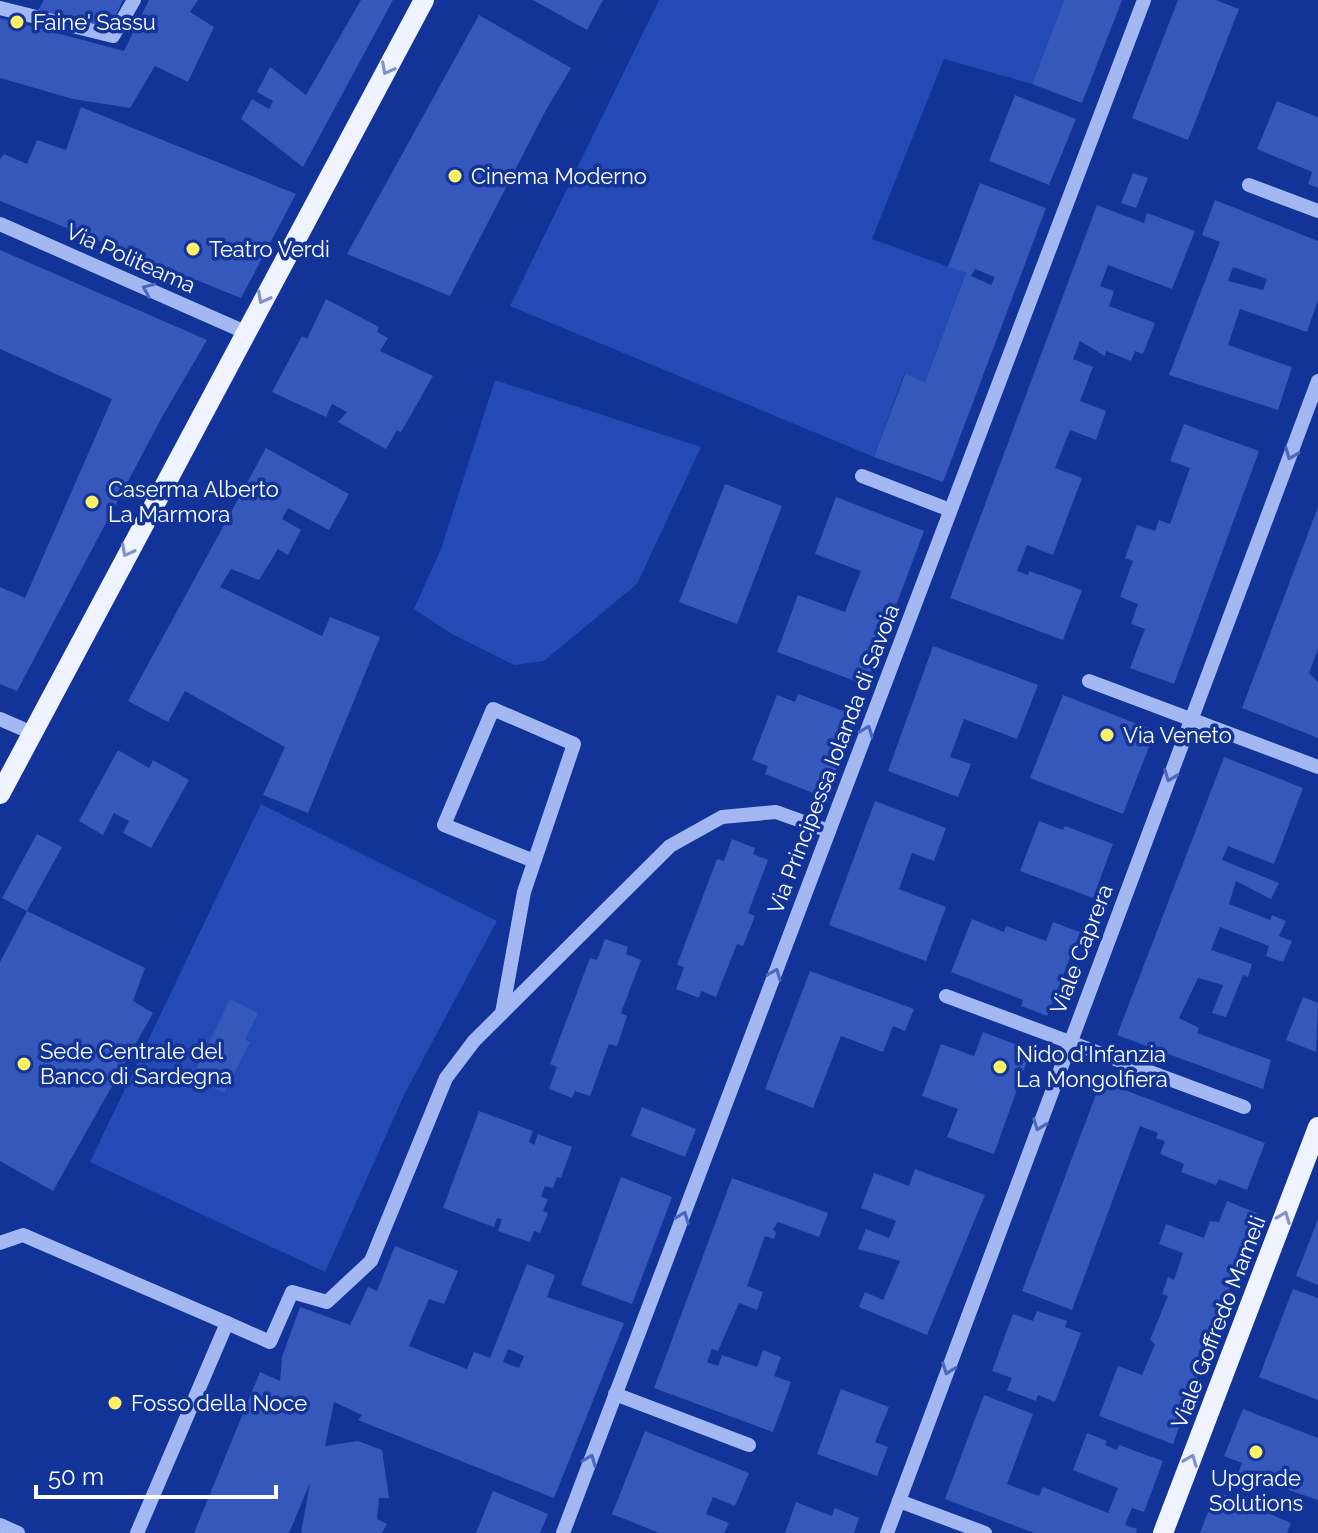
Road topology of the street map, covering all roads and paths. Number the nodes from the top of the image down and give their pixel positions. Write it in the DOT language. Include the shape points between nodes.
graph roads {
  1 [pos="38,0"];
  2 [pos="134,0"];
  3 [pos="424,0"];
  4 [pos="1144,0"];
  5 [pos="0,8"];
  6 [pos="30,16"];
  7 [pos="1249,185"];
  8 [pos="1318,211"];
  9 [pos="0,224"];
  10 [pos="245,332"];
  11 [pos="1318,381"];
  12 [pos="862,476"];
  13 [pos="950,510"];
  14 [pos="1089,681"];
  15 [pos="0,719"];
  16 [pos="1191,719"];
  17 [pos="30,732"];
  18 [pos="1318,767"];
  19 [pos="0,794"];
  20 [pos="829,831"];
  21 [pos="534,861"];
  22 [pos="946,996"];
  23 [pos="501,1013"];
  24 [pos="1070,1043"];
  25 [pos="1244,1107"];
  26 [pos="1317,1132"];
  27 [pos="0,1243"];
  28 [pos="227,1323"];
  29 [pos="615,1394"];
  30 [pos="749,1445"];
  31 [pos="899,1501"];
  32 [pos="0,1525"];
  33 [pos="18,1533"];
  34 [pos="137,1533"];
  35 [pos="563,1533"];
  36 [pos="887,1533"];
  37 [pos="985,1533"];
  38 [pos="1163,1533"];
  1 -- 6 [label="street"];
  2 -- 6 [label="street" via="113,36"];
  3 -- 10 [label="main road, one-way"];
  4 -- 13 [label="street, Via Principessa Iolanda di Savoia"];
  5 -- 6 [label="street"];
  7 -- 8 [label="street"];
  10 -- 9 [label="street, Via Politeama, one-way"];
  10 -- 17 [label="main road, one-way"];
  11 -- 16 [label="street, Viale Caprera, one-way"];
  12 -- 13 [label="street"];
  20 -- 13 [label="street, Via Principessa Iolanda di Savoia, one-way"];
  14 -- 16 [label="street"];
  15 -- 17 [label="street"];
  16 -- 18 [label="street"];
  16 -- 24 [label="street, Viale Caprera, one-way"];
  17 -- 19 [label="main road"];
  20 -- 23 [label="street" via="776,812 722,817 670,846"];
  29 -- 20 [label="street, Via Principessa Iolanda di Savoia, one-way"];
  21 -- 21 [label="street" via="574,744 493,709 444,825"];
  21 -- 23 [label="street"];
  22 -- 24 [label="street"];
  23 -- 28 [label="street" via="446,1078 371,1261 327,1302 292,1292 270,1342"];
  24 -- 25 [label="street"];
  24 -- 31 [label="street, Viale Caprera, one-way"];
  38 -- 26 [label="main road, Viale Goffredo Mameli, one-way"];
  27 -- 28 [label="street" via="23,1235"];
  28 -- 34 [label="street"];
  29 -- 30 [label="street"];
  35 -- 29 [label="street, Via Principessa Iolanda di Savoia, one-way"];
  31 -- 36 [label="street, Viale Caprera"];
  31 -- 37 [label="street"];
  32 -- 33 [label="street"];
}
